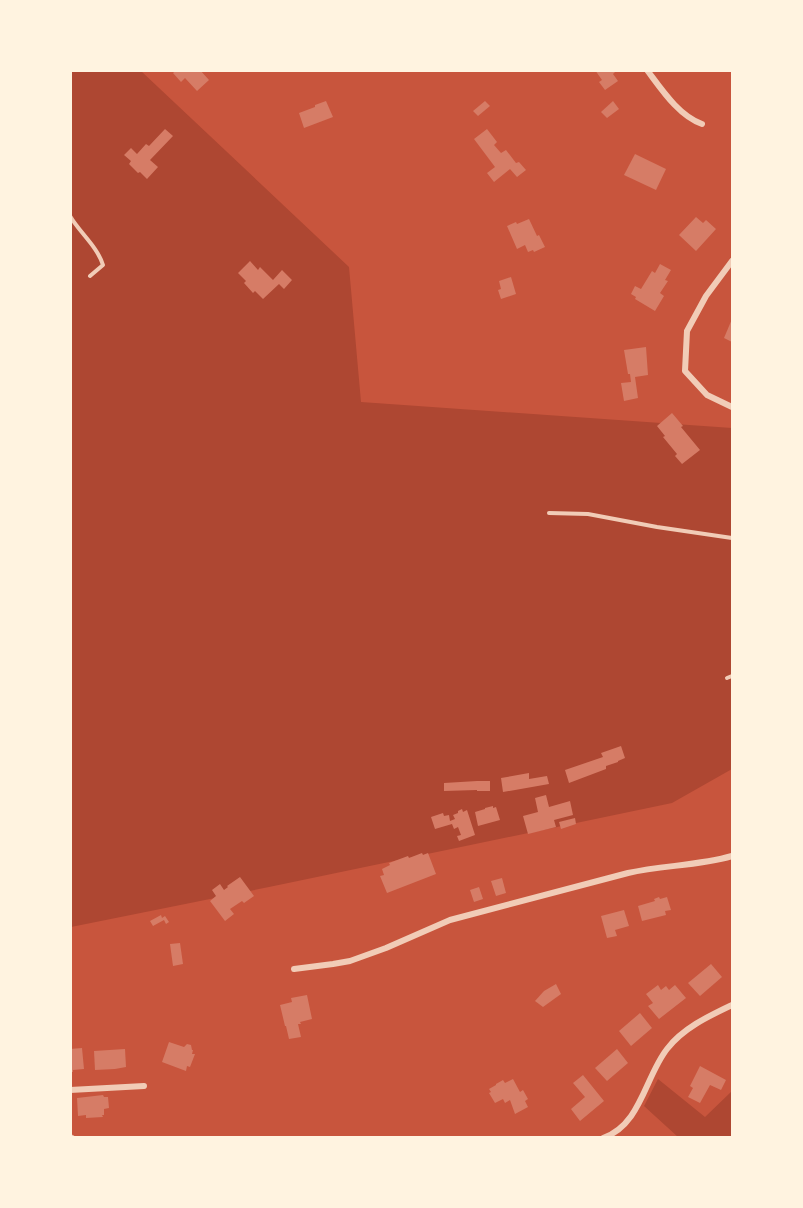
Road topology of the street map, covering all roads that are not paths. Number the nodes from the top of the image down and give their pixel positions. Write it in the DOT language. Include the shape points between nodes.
graph roads {
  1 [pos="647,70"];
  2 [pos="702,124"];
  3 [pos="70,216"];
  4 [pos="732,261"];
  5 [pos="90,276"];
  6 [pos="732,407"];
  7 [pos="549,513"];
  8 [pos="732,538"];
  9 [pos="732,676"];
  10 [pos="727,678"];
  11 [pos="732,856"];
  12 [pos="294,969"];
  13 [pos="732,1005"];
  14 [pos="144,1086"];
  15 [pos="70,1090"];
  16 [pos="603,1137"];
  1 -- 2 [label="street" via="687,116"];
  3 -- 5 [label="lane" via="103,265"];
  4 -- 6 [label="street" via="687,331 685,371 708,395"];
  7 -- 8 [label="lane" via="588,514"];
  9 -- 10 [label="lane"];
  11 -- 12 [label="street" via="628,873 450,920 350,961"];
  13 -- 16 [label="street" via="675,1040 654,1070 629,1119"];
  14 -- 15 [label="street"];
}
